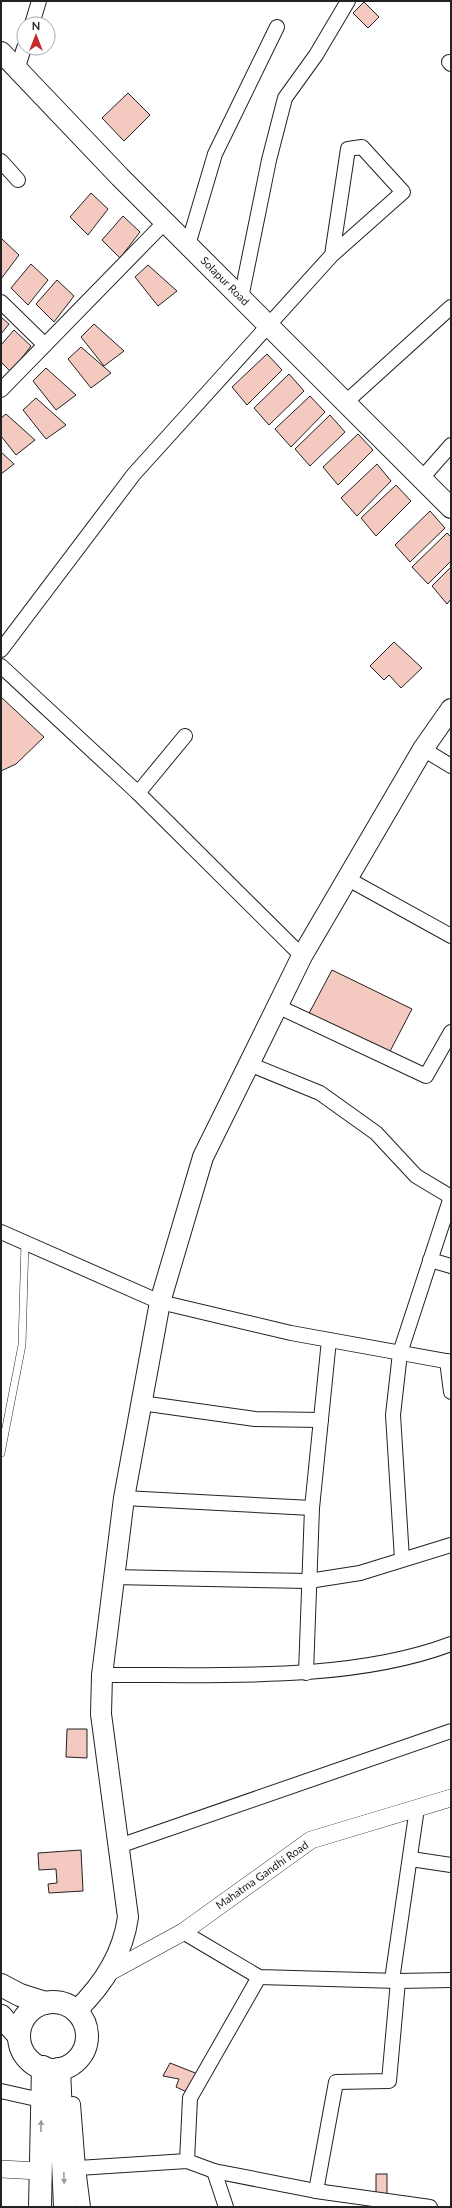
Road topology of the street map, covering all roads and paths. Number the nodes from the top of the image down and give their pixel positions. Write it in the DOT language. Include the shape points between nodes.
graph roads {
  1 [pos="39,1"];
  2 [pos="348,1"];
  3 [pos="34,16"];
  4 [pos="277,27"];
  5 [pos="1,52"];
  6 [pos="22,56"];
  7 [pos="18,70"];
  8 [pos="1,161"];
  9 [pos="18,180"];
  10 [pos="165,222"];
  11 [pos="188,245"];
  12 [pos="332,255"];
  13 [pos="241,298"];
  14 [pos="1,302"];
  15 [pos="451,307"];
  16 [pos="270,326"];
  17 [pos="45,345"];
  18 [pos="1,390"];
  19 [pos="346,402"];
  20 [pos="451,445"];
  21 [pos="422,478"];
  22 [pos="451,508"];
  23 [pos="1,650"];
  24 [pos="1,666"];
  25 [pos="451,709"];
  26 [pos="185,736"];
  27 [pos="424,749"];
  28 [pos="451,766"];
  29 [pos="138,793"];
  30 [pos="348,878"];
  31 [pos="451,936"];
  32 [pos="302,956"];
  33 [pos="277,1006"];
  34 [pos="451,1032"];
  35 [pos="249,1064"];
  36 [pos="451,1197"];
  37 [pos="1,1232"];
  38 [pos="25,1242"];
  39 [pos="430,1260"];
  40 [pos="451,1266"];
  41 [pos="160,1302"];
  42 [pos="329,1340"];
  43 [pos="400,1353"];
  44 [pos="449,1362"];
  45 [pos="451,1392"];
  46 [pos="141,1403"];
  47 [pos="321,1420"];
  48 [pos="1,1453"];
  49 [pos="124,1498"];
  50 [pos="312,1508"];
  51 [pos="451,1545"];
  52 [pos="402,1559"];
  53 [pos="114,1577"];
  54 [pos="309,1581"];
  55 [pos="451,1644"];
  56 [pos="306,1672"];
  57 [pos="102,1675"];
  58 [pos="451,1731"];
  59 [pos="451,1798"];
  60 [pos="417,1808"];
  61 [pos="119,1846"];
  62 [pos="411,1859"];
  63 [pos="451,1865"];
  64 [pos="183,1932"];
  65 [pos="108,1973"];
  66 [pos="259,1977"];
  67 [pos="451,1980"];
  68 [pos="395,1981"];
  69 [pos="1,1985"];
  70 [pos="45,2002"];
  71 [pos="76,2011"];
  72 [pos="1,2016"];
  73 [pos="18,2035"];
  74 [pos="51,2068"];
  75 [pos="1,2091"];
  76 [pos="41,2100"];
  77 [pos="73,2104"];
  78 [pos="186,2161"];
  79 [pos="78,2168"];
  80 [pos="1,2169"];
  81 [pos="40,2171"];
  82 [pos="214,2171"];
  83 [pos="316,2191"];
  84 [pos="40,2207"];
  85 [pos="65,2207"];
  86 [pos="84,2207"];
  87 [pos="226,2207"];
  88 [pos="430,2207"];
  1 -- 3 [label="street"];
  2 -- 13 [label="street" via="316,55 285,98 269,160"];
  4 -- 11 [label="street" via="215,154"];
  5 -- 7 [label="main road, Solapur Road"];
  6 -- 7 [label="street"];
  7 -- 10 [label="main road, Solapur Road"];
  8 -- 9 [label="street"];
  10 -- 11 [label="main road, Solapur Road"];
  10 -- 17 [label="street"];
  11 -- 13 [label="main road, Solapur Road"];
  12 -- 12 [label="street" via="403,192 362,147 348,150"];
  12 -- 16 [label="street"];
  13 -- 16 [label="main road, Solapur Road"];
  14 -- 17 [label="street"];
  15 -- 19 [label="street"];
  16 -- 19 [label="main road, Solapur Road"];
  16 -- 23 [label="street" via="134,474"];
  17 -- 18 [label="street"];
  19 -- 21 [label="main road, Solapur Road"];
  20 -- 21 [label="street"];
  21 -- 22 [label="main road, Solapur Road"];
  24 -- 29 [label="street"];
  25 -- 27 [label="main road"];
  26 -- 29 [label="street"];
  27 -- 28 [label="street"];
  27 -- 30 [label="main road"];
  29 -- 32 [label="street"];
  30 -- 31 [label="street"];
  30 -- 32 [label="main road"];
  32 -- 33 [label="main road"];
  33 -- 34 [label="street" via="426,1076"];
  33 -- 35 [label="main road"];
  35 -- 36 [label="street" via="320,1093 376,1133 416,1176"];
  35 -- 41 [label="main road" via="203,1156"];
  36 -- 39 [label="street"];
  37 -- 38 [label="street"];
  38 -- 41 [label="street"];
  38 -- 48 [label="lane" via="22,1345"];
  39 -- 40 [label="street"];
  39 -- 43 [label="street"];
  41 -- 42 [label="street"];
  41 -- 46 [label="main road"];
  42 -- 43 [label="street"];
  42 -- 47 [label="street"];
  43 -- 44 [label="street"];
  43 -- 52 [label="street" via="393,1415"];
  44 -- 45 [label="street"];
  46 -- 47 [label="street" via="255,1419"];
  46 -- 49 [label="main road"];
  47 -- 50 [label="street"];
  49 -- 50 [label="street"];
  49 -- 53 [label="main road"];
  50 -- 54 [label="street"];
  51 -- 52 [label="street"];
  52 -- 54 [label="street" via="360,1573"];
  53 -- 54 [label="street"];
  53 -- 57 [label="main road"];
  54 -- 56 [label="street"];
  55 -- 56 [label="street" via="433,1651 370,1664"];
  56 -- 57 [label="street"];
  57 -- 61 [label="main road" via="100,1714"];
  58 -- 61 [label="street"];
  59 -- 60 [label="street, Mahatma Gandhi Road"];
  60 -- 62 [label="street"];
  60 -- 64 [label="street, Mahatma Gandhi Road" via="311,1840"];
  61 -- 65 [label="main road" via="128,1917 125,1936"];
  62 -- 63 [label="street"];
  62 -- 68 [label="street"];
  64 -- 65 [label="street, Mahatma Gandhi Road"];
  64 -- 66 [label="street"];
  65 -- 71 [label="main road"];
  66 -- 68 [label="street"];
  66 -- 78 [label="street" via="190,2098"];
  67 -- 68 [label="street"];
  68 -- 83 [label="street" via="389,2081 336,2082"];
  69 -- 70 [label="main road" via="20,1995"];
  70 -- 71 [label="main road" via="67,2005"];
  70 -- 73 [label="main road" via="26,2014"];
  71 -- 74 [label="main road" via="87,2031 82,2052 75,2061"];
  72 -- 73 [label="main road"];
  73 -- 74 [label="main road" via="25,2056 33,2064"];
  74 -- 76 [label="main road"];
  74 -- 85 [label="main road, one-way"];
  75 -- 76 [label="street"];
  81 -- 76 [label="main road, one-way"];
  77 -- 79 [label="street"];
  78 -- 79 [label="street"];
  78 -- 82 [label="street"];
  79 -- 86 [label="street"];
  80 -- 81 [label="street"];
  81 -- 84 [label="main road"];
  82 -- 83 [label="street"];
  82 -- 87 [label="street"];
  83 -- 88 [label="street"];
}
